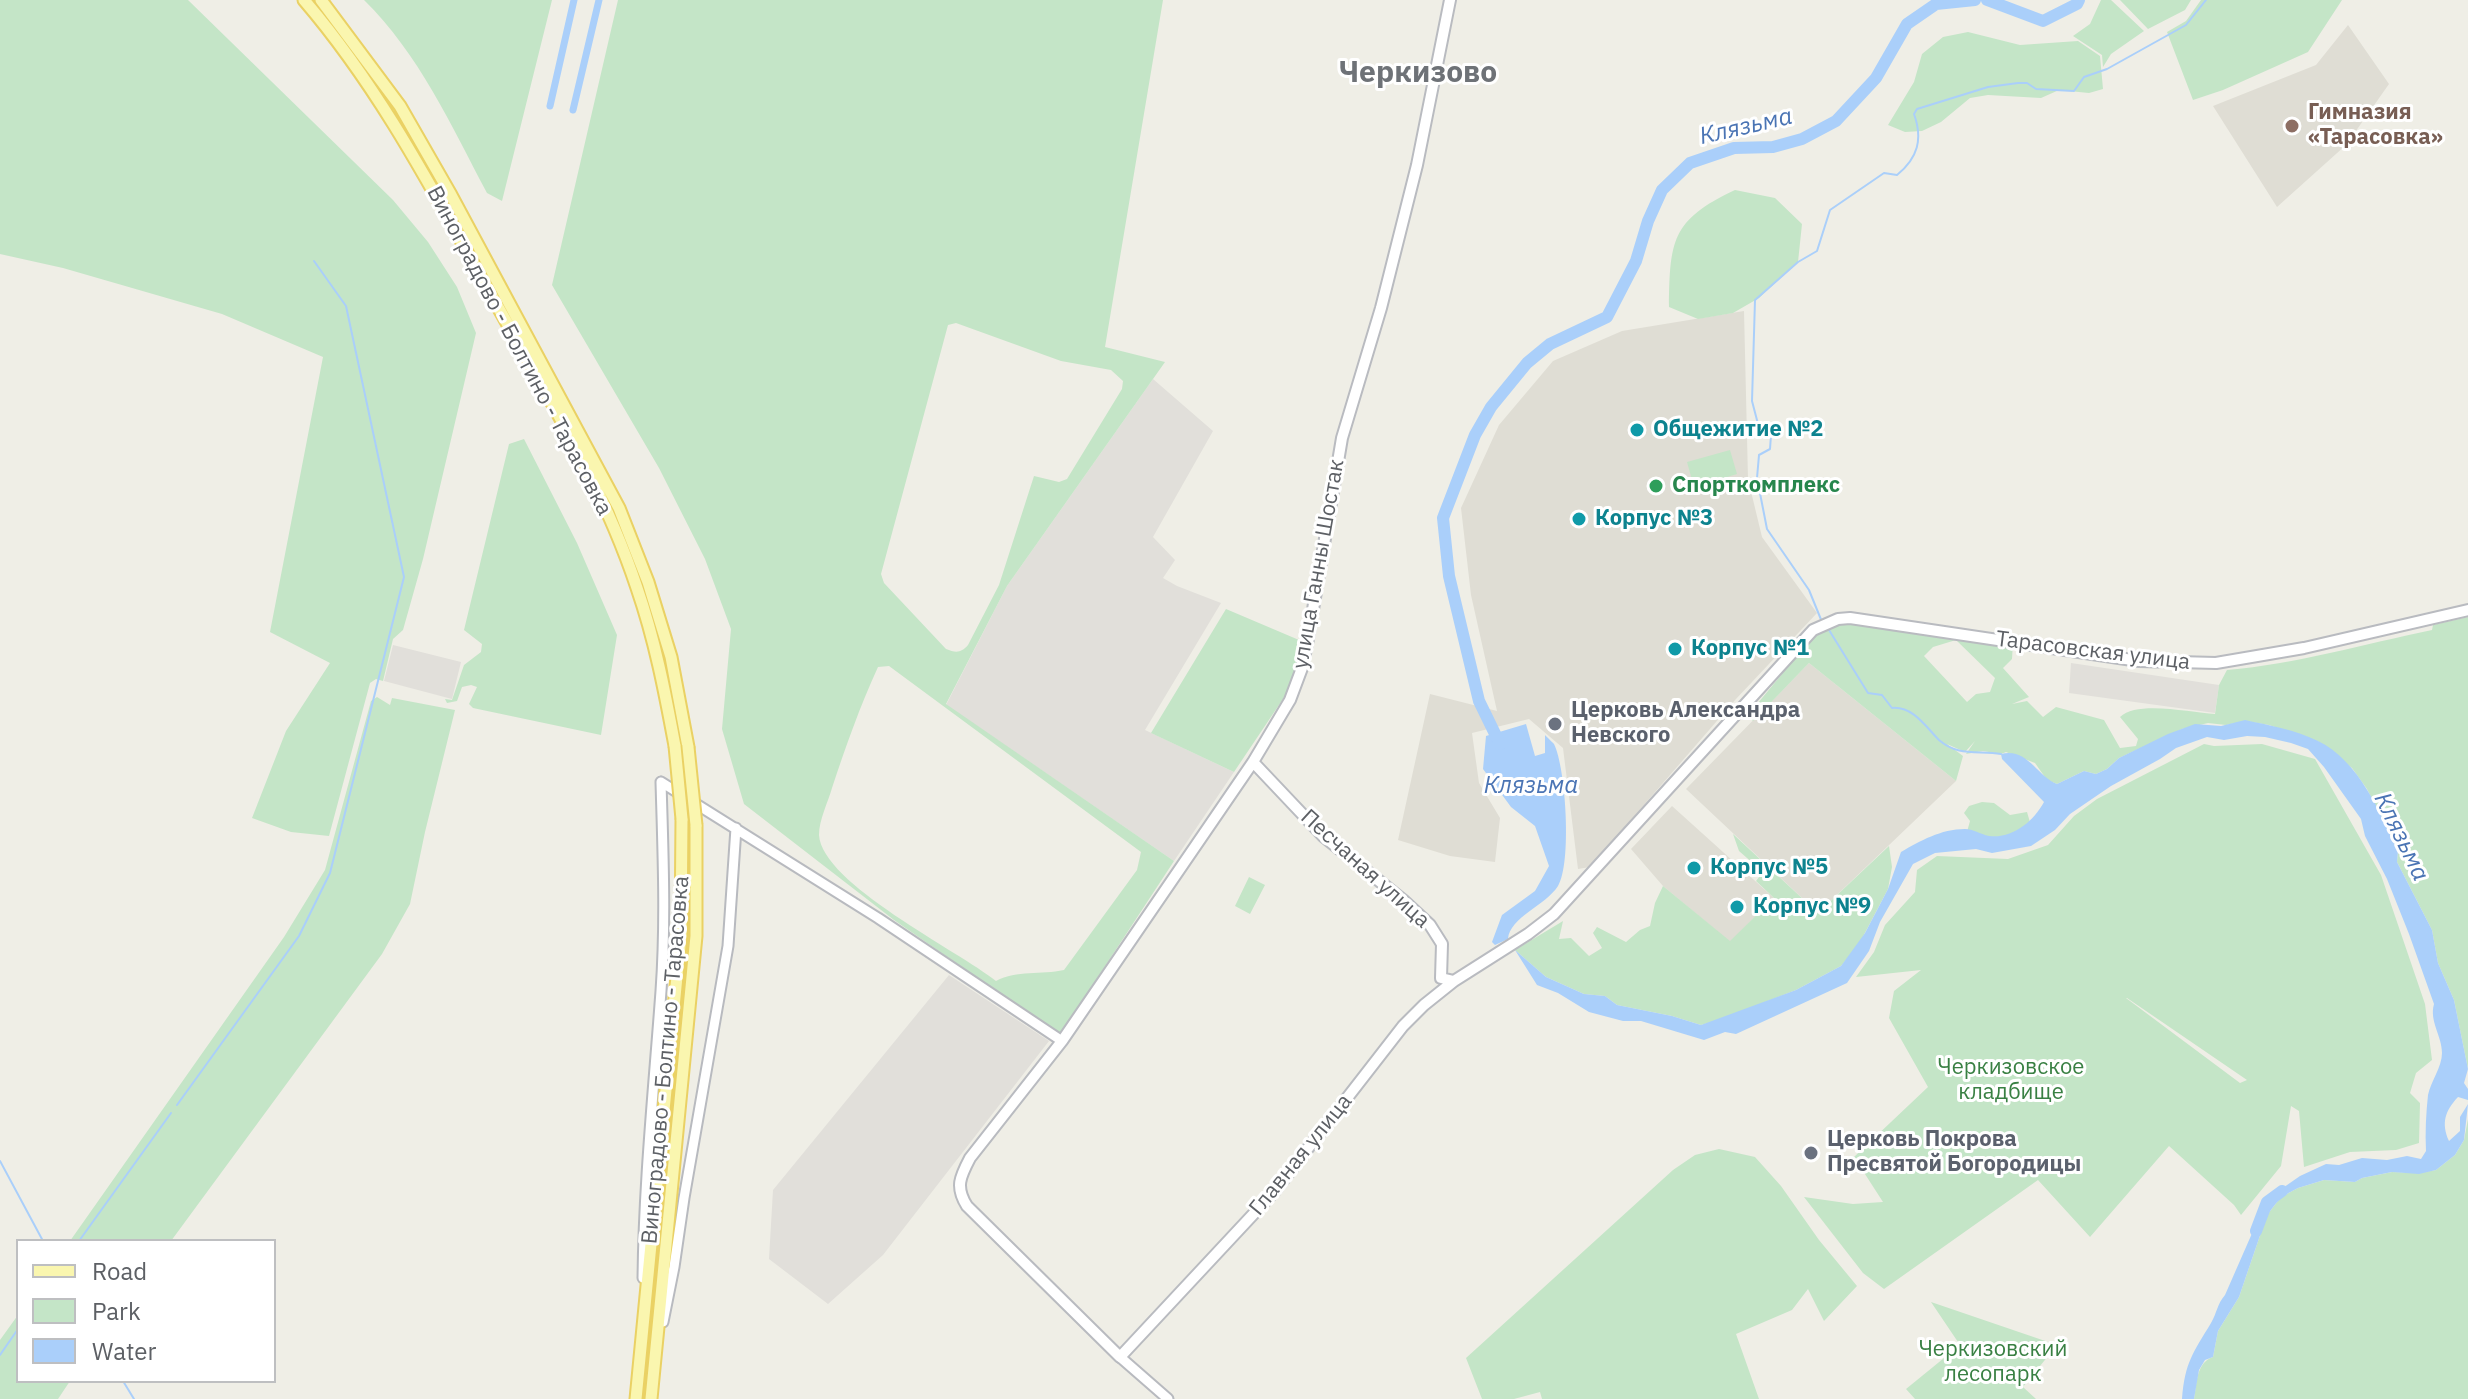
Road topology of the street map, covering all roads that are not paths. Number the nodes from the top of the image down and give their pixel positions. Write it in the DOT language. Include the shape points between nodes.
graph roads {
  1 [pos="304,0"];
  2 [pos="321,0"];
  3 [pos="1450,0"];
  4 [pos="2468,610"];
  5 [pos="1253,762"];
  6 [pos="736,828"];
  7 [pos="1528,934"];
  8 [pos="1454,981"];
  9 [pos="1062,1041"];
  10 [pos="643,1319"];
  11 [pos="656,1353"];
  12 [pos="1120,1357"];
  13 [pos="636,1399"];
  14 [pos="651,1399"];
  15 [pos="1168,1399"];
  1 -- 10 [label="main road, Виноградово - Болтино - Тарасовка, bridge" via="389,113 581,460 637,586 659,659 682,819 681,935"];
  2 -- 11 [label="main road, Виноградово - Болтино - Тарасовка, bridge" via="400,106 619,508 671,657 696,825 696,936"];
  3 -- 5 [label="main road, улица Ганны Шостак" via="1417,165 1342,438 1302,668 1290,700"];
  4 -- 7 [label="main road, Тарасовская улица" via="2216,663 2139,661 1838,619 1821,627 1554,914"];
  5 -- 8 [label="main road, Песчаная улица" via="1323,836 1430,925 1442,944 1441,978"];
  5 -- 9 [label="main road, улица Ганны Шостак"];
  6 -- 9 [label="street"];
  6 -- 10 [label="street" via="661,782 664,900 647,1150"];
  6 -- 11 [label="street" via="726,961"];
  7 -- 8 [label="main road, Главная улица"];
  8 -- 12 [label="main road, Главная улица" via="1403,1026 1274,1192"];
  9 -- 12 [label="main road, улица Ганны Шостак" via="970,1158 958,1180 960,1195"];
  10 -- 13 [label="main road, Виноградово - Болтино - Тарасовка"];
  11 -- 14 [label="main road, Виноградово - Болтино - Тарасовка"];
  12 -- 15 [label="street"];
}
